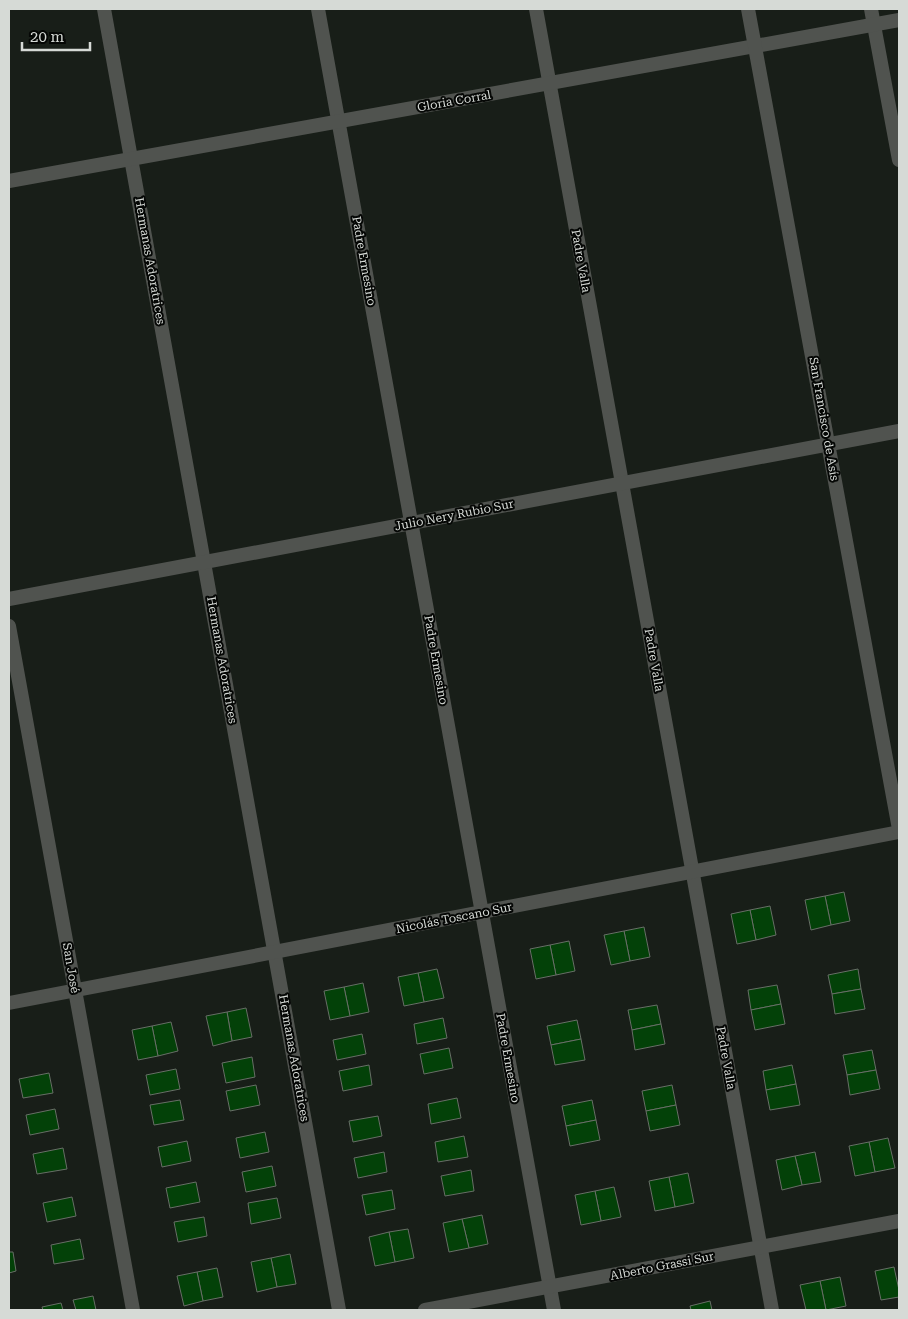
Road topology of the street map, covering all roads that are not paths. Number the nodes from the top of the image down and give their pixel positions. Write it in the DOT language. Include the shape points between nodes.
graph roads {
  1 [pos="104,9"];
  2 [pos="318,9"];
  3 [pos="536,9"];
  4 [pos="748,9"];
  5 [pos="871,9"];
  6 [pos="899,20"];
  7 [pos="874,25"];
  8 [pos="755,46"];
  9 [pos="549,84"];
  10 [pos="338,121"];
  11 [pos="131,159"];
  12 [pos="899,160"];
  13 [pos="9,180"];
  14 [pos="899,432"];
  15 [pos="828,445"];
  16 [pos="622,484"];
  17 [pos="411,523"];
  18 [pos="204,562"];
  19 [pos="9,598"];
  20 [pos="9,626"];
  21 [pos="899,830"];
  22 [pos="692,872"];
  23 [pos="482,912"];
  24 [pos="275,952"];
  25 [pos="75,991"];
  26 [pos="9,1003"];
  27 [pos="899,1222"];
  28 [pos="760,1248"];
  29 [pos="550,1287"];
  30 [pos="133,1310"];
  31 [pos="339,1310"];
  32 [pos="424,1310"];
  33 [pos="554,1310"];
  34 [pos="772,1310"];
  1 -- 11 [label="street, Hermanas Adoratrices"];
  2 -- 10 [label="street, Padre Ermesino"];
  3 -- 9 [label="street, Padre Valla"];
  4 -- 8 [label="street, San Francisco de Asís"];
  5 -- 7 [label="street"];
  6 -- 7 [label="street, Gloria Corral"];
  7 -- 8 [label="street, Gloria Corral"];
  7 -- 12 [label="street"];
  8 -- 9 [label="street, Gloria Corral"];
  8 -- 15 [label="street, San Francisco de Asís"];
  9 -- 10 [label="street, Gloria Corral"];
  9 -- 16 [label="street, Padre Valla"];
  10 -- 11 [label="street, Gloria Corral"];
  10 -- 17 [label="street, Padre Ermesino"];
  11 -- 13 [label="street, Gloria Corral"];
  11 -- 18 [label="street, Hermanas Adoratrices"];
  14 -- 15 [label="street, Julio Nery Rubio Sur"];
  15 -- 16 [label="street, Julio Nery Rubio Sur"];
  15 -- 21 [label="street, San Francisco de Asís"];
  16 -- 17 [label="street, Julio Nery Rubio Sur"];
  16 -- 22 [label="street, Padre Valla"];
  17 -- 18 [label="street, Julio Nery Rubio Sur"];
  17 -- 23 [label="street, Padre Ermesino"];
  18 -- 19 [label="street, Julio Nery Rubio Sur"];
  18 -- 24 [label="street, Hermanas Adoratrices"];
  20 -- 25 [label="street, San José"];
  21 -- 22 [label="street, Nicolás Toscano Sur"];
  22 -- 23 [label="street, Nicolás Toscano Sur"];
  22 -- 28 [label="street, Padre Valla"];
  23 -- 24 [label="street, Nicolás Toscano Sur"];
  23 -- 29 [label="street, Padre Ermesino"];
  24 -- 25 [label="street, Nicolás Toscano Sur"];
  24 -- 31 [label="street, Hermanas Adoratrices"];
  25 -- 26 [label="street, Nicolás Toscano Sur"];
  25 -- 30 [label="street, San José"];
  27 -- 28 [label="street, Alberto Grassi Sur"];
  28 -- 29 [label="street, Alberto Grassi Sur"];
  28 -- 34 [label="street, Padre Valla"];
  29 -- 32 [label="street, Alberto Grassi Sur"];
  29 -- 33 [label="street, Padre Ermesino"];
}
